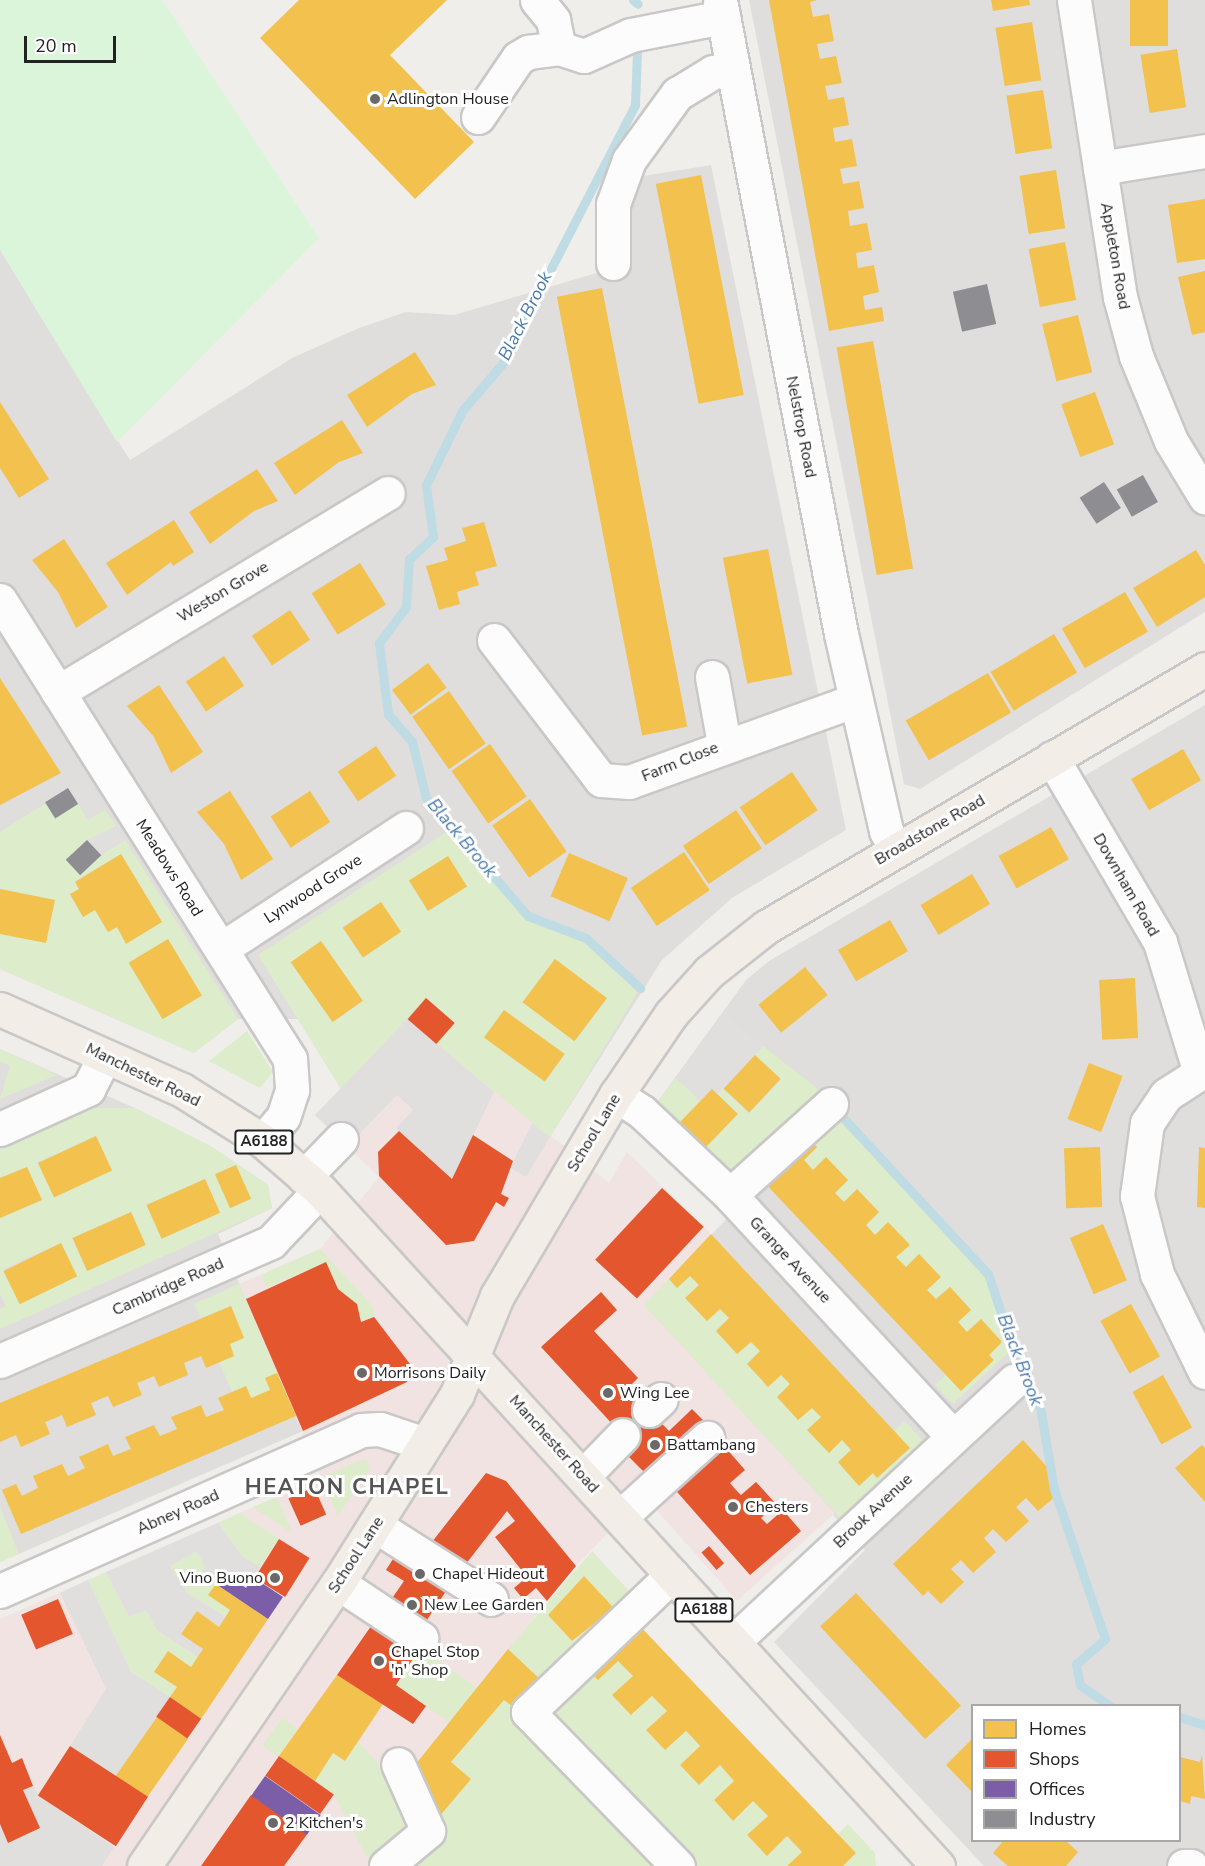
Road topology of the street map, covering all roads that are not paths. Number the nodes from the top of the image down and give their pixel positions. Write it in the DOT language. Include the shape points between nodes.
graph roads {
  1 [pos="537,0"];
  2 [pos="1074,0"];
  3 [pos="721,8"];
  4 [pos="559,48"];
  5 [pos="732,69"];
  6 [pos="478,117"];
  7 [pos="1205,151"];
  8 [pos="1100,168"];
  9 [pos="613,263"];
  10 [pos="388,493"];
  11 [pos="1205,497"];
  12 [pos="0,600"];
  13 [pos="494,640"];
  14 [pos="1205,669"];
  15 [pos="712,677"];
  16 [pos="58,692"];
  17 [pos="856,700"];
  18 [pos="724,744"];
  19 [pos="1052,758"];
  20 [pos="406,828"];
  21 [pos="896,849"];
  22 [pos="221,949"];
  23 [pos="0,1009"];
  24 [pos="671,1014"];
  25 [pos="105,1056"];
  26 [pos="1202,1071"];
  27 [pos="616,1095"];
  28 [pos="831,1104"];
  29 [pos="0,1129"];
  30 [pos="341,1139"];
  31 [pos="264,1141"];
  32 [pos="312,1183"];
  33 [pos="730,1195"];
  34 [pos="472,1353"];
  35 [pos="0,1361"];
  36 [pos="1205,1372"];
  37 [pos="1014,1381"];
  38 [pos="623,1435"];
  39 [pos="953,1437"];
  40 [pos="707,1438"];
  41 [pos="425,1443"];
  42 [pos="583,1476"];
  43 [pos="620,1517"];
  44 [pos="376,1526"];
  45 [pos="672,1575"];
  46 [pos="338,1583"];
  47 [pos="0,1591"];
  48 [pos="491,1599"];
  49 [pos="421,1638"];
  50 [pos="733,1642"];
  51 [pos="398,1764"];
  52 [pos="936,1865"];
  53 [pos="144,1866"];
  54 [pos="386,1866"];
  55 [pos="678,1866"];
  56 [pos="1184,1866"];
  57 [pos="1191,1866"];
  1 -- 4 [label="street" via="553,20"];
  2 -- 8 [label="street, Appleton Road"];
  3 -- 4 [label="street" via="631,35 584,56"];
  3 -- 5 [label="street, Nelstrop Road"];
  4 -- 6 [label="street" via="518,58"];
  5 -- 9 [label="street" via="713,72 677,94 629,160 613,204"];
  5 -- 17 [label="street, Nelstrop Road"];
  7 -- 8 [label="street"];
  8 -- 11 [label="street, Appleton Road" via="1120,297 1136,356 1171,441"];
  10 -- 16 [label="street, Weston Grove"];
  12 -- 16 [label="street, Meadows Road"];
  13 -- 18 [label="street, Farm Close" via="601,780 629,782"];
  14 -- 19 [label="main road, Broadstone Road"];
  15 -- 18 [label="street"];
  16 -- 22 [label="street, Meadows Road"];
  17 -- 18 [label="street, Farm Close"];
  17 -- 21 [label="street, Nelstrop Road" via="886,831"];
  19 -- 21 [label="main road, Broadstone Road"];
  19 -- 26 [label="street, Downham Road" via="1160,942"];
  20 -- 22 [label="street, Lynwood Grove"];
  21 -- 24 [label="main road, Broadstone Road" via="766,927 709,972"];
  22 -- 31 [label="street, Meadows Road" via="290,1059 292,1090 284,1118"];
  23 -- 25 [label="main road, Manchester Road / A6188"];
  24 -- 27 [label="main road, School Lane"];
  25 -- 29 [label="street" via="88,1089"];
  25 -- 31 [label="main road, Manchester Road / A6188" via="182,1090"];
  26 -- 36 [label="street, Downham Road" via="1166,1095 1147,1123 1137,1196 1157,1274"];
  27 -- 33 [label="street, Grange Avenue" via="642,1112"];
  27 -- 34 [label="main road, School Lane" via="497,1296"];
  28 -- 33 [label="street"];
  30 -- 32 [label="street, Cambridge Road"];
  31 -- 32 [label="main road, Manchester Road / A6188"];
  32 -- 34 [label="main road, Manchester Road / A6188"];
  32 -- 35 [label="street, Cambridge Road" via="271,1242"];
  33 -- 39 [label="street, Grange Avenue"];
  34 -- 41 [label="main road, School Lane" via="457,1394"];
  34 -- 42 [label="main road, Manchester Road / A6188"];
  37 -- 39 [label="street, Brook Avenue"];
  38 -- 42 [label="street"];
  39 -- 50 [label="street, Brook Avenue"];
  40 -- 43 [label="street"];
  41 -- 44 [label="main road, School Lane"];
  41 -- 47 [label="street, Abney Road" via="380,1429 361,1430"];
  42 -- 43 [label="main road, Manchester Road / A6188"];
  43 -- 45 [label="main road, Manchester Road / A6188"];
  44 -- 46 [label="main road, School Lane"];
  44 -- 48 [label="street"];
  45 -- 50 [label="main road, Manchester Road / A6188"];
  45 -- 55 [label="street" via="528,1712"];
  46 -- 49 [label="street"];
  46 -- 53 [label="main road, School Lane"];
  50 -- 52 [label="main road, Manchester Road / A6188"];
  51 -- 54 [label="street" via="428,1831"];
  56 -- 57 [label="street"];
}
